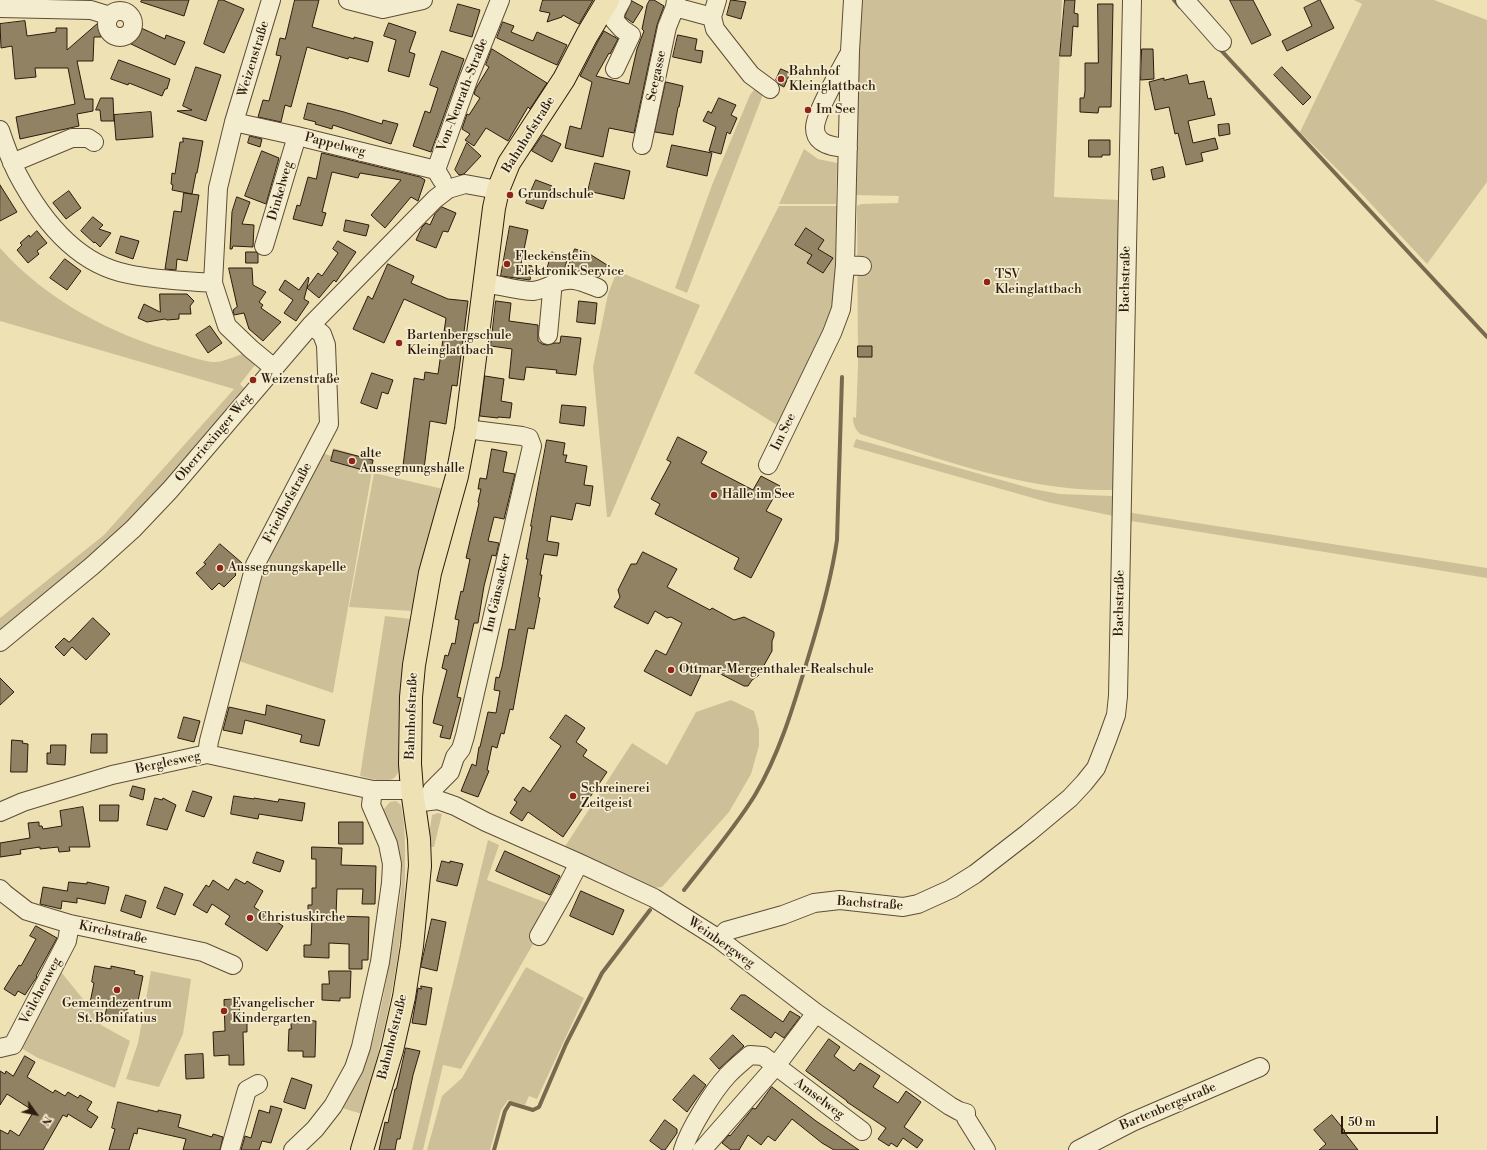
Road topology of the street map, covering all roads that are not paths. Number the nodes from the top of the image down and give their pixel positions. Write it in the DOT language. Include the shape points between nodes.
graph roads {
  1 [pos="272,0"];
  2 [pos="348,0"];
  3 [pos="500,0"];
  4 [pos="608,0"];
  5 [pos="622,0"];
  6 [pos="717,0"];
  7 [pos="853,0"];
  8 [pos="1132,0"];
  9 [pos="1185,0"];
  10 [pos="421,1"];
  11 [pos="675,4"];
  12 [pos="0,8"];
  13 [pos="110,16"];
  14 [pos="712,17"];
  15 [pos="1222,42"];
  16 [pos="850,51"];
  17 [pos="615,69"];
  18 [pos="770,89"];
  19 [pos="234,122"];
  20 [pos="0,130"];
  21 [pos="297,136"];
  22 [pos="94,142"];
  23 [pos="642,145"];
  24 [pos="848,148"];
  25 [pos="12,163"];
  26 [pos="436,170"];
  27 [pos="448,189"];
  28 [pos="498,190"];
  29 [pos="264,246"];
  30 [pos="213,283"];
  31 [pos="484,283"];
  32 [pos="549,286"];
  33 [pos="598,288"];
  34 [pos="311,325"];
  35 [pos="548,335"];
  36 [pos="274,368"];
  37 [pos="466,430"];
  38 [pos="768,465"];
  39 [pos="0,642"];
  40 [pos="207,754"];
  41 [pos="373,790"];
  42 [pos="418,798"];
  43 [pos="0,812"];
  44 [pos="579,863"];
  45 [pos="0,889"];
  46 [pos="70,924"];
  47 [pos="539,936"];
  48 [pos="719,939"];
  49 [pos="233,965"];
  50 [pos="816,1013"];
  51 [pos="0,1048"];
  52 [pos="776,1067"];
  53 [pos="1260,1067"];
  54 [pos="258,1084"];
  55 [pos="862,1131"];
  56 [pos="230,1150"];
  57 [pos="293,1150"];
  58 [pos="362,1150"];
  59 [pos="682,1150"];
  60 [pos="702,1150"];
  61 [pos="986,1150"];
  62 [pos="1078,1150"];
  1 -- 19 [label="street, Weizenstraße"];
  2 -- 10 [label="street" via="383,8"];
  3 -- 26 [label="street, Von-Neurath-Straße"];
  4 -- 28 [label="main road, Bahnhofstraße" via="564,79 509,163"];
  5 -- 17 [label="street" via="614,20 632,36"];
  6 -- 14 [label="street"];
  7 -- 16 [label="street, Im See"];
  8 -- 48 [label="street, Bachstraße" via="1118,696 1116,715 1096,768 1070,798 1028,833 975,874 934,898 903,907 840,900 814,903 726,932"];
  9 -- 15 [label="street"];
  11 -- 14 [label="street, Seegasse"];
  11 -- 23 [label="street, Seegasse" via="667,27"];
  12 -- 13 [label="street" via="91,10"];
  14 -- 18 [label="street" via="715,30 751,75"];
  16 -- 24 [label="street, Im See"];
  16 -- 24 [label="street" via="820,112 815,129 816,136 821,141 830,146"];
  19 -- 21 [label="street, Pappelweg"];
  19 -- 30 [label="street, Weizenstraße" via="218,188"];
  20 -- 25 [label="street"];
  21 -- 26 [label="street, Pappelweg"];
  21 -- 29 [label="street, Dinkelweg"];
  22 -- 25 [label="street" via="88,138 72,138"];
  24 -- 38 [label="street, Im See" via="854,266 832,333"];
  25 -- 30 [label="street" via="28,193 52,226 82,254 127,274"];
  26 -- 27 [label="street, Von-Neurath-Straße"];
  27 -- 28 [label="street, Oberriexinger Weg" via="465,184"];
  27 -- 34 [label="street, Oberriexinger Weg" via="422,211"];
  28 -- 31 [label="main road, Bahnhofstraße"];
  30 -- 36 [label="street, Weizenstraße" via="227,326"];
  31 -- 32 [label="street" via="532,291"];
  31 -- 37 [label="main road, Bahnhofstraße"];
  32 -- 33 [label="street" via="572,279"];
  32 -- 35 [label="street" via="552,292"];
  34 -- 36 [label="street, Oberriexinger Weg"];
  34 -- 40 [label="street, Friedhofstraße" via="322,334 326,345 329,424 254,564"];
  36 -- 39 [label="street, Oberriexinger Weg" via="170,490 133,529"];
  37 -- 42 [label="main road, Bahnhofstraße" via="457,476 430,574 414,665 409,740"];
  37 -- 42 [label="street, Im Gänsacker" via="522,436 529,438 532,446 461,749 450,772 432,790"];
  40 -- 41 [label="street, Berglesweg"];
  40 -- 43 [label="street, Berglesweg" via="112,775 23,802"];
  41 -- 42 [label="street, Berglesweg"];
  41 -- 57 [label="street" via="372,805 388,844 392,883 367,1024 354,1068 344,1088 315,1129"];
  42 -- 44 [label="street, Weinbergweg" via="438,800 454,806"];
  42 -- 58 [label="main road, Bahnhofstraße" via="420,866 404,997 392,1050"];
  44 -- 47 [label="street"];
  44 -- 48 [label="street, Weinbergweg" via="654,898"];
  45 -- 46 [label="street, Kirchstraße" via="27,911"];
  46 -- 49 [label="street, Kirchstraße" via="203,952"];
  46 -- 51 [label="street, Veilchenweg" via="67,941 13,1044"];
  48 -- 50 [label="street, Weinbergweg"];
  50 -- 52 [label="street"];
  50 -- 61 [label="street, Weinbergweg" via="950,1106 966,1113 966,1118"];
  52 -- 55 [label="street, Amselweg"];
  52 -- 59 [label="street, Amselweg" via="763,1056 750,1055 726,1076 708,1101"];
  52 -- 60 [label="street"];
  53 -- 62 [label="street, Bartenbergstraße" via="1132,1122"];
  54 -- 56 [label="street" via="247,1090"];
}
